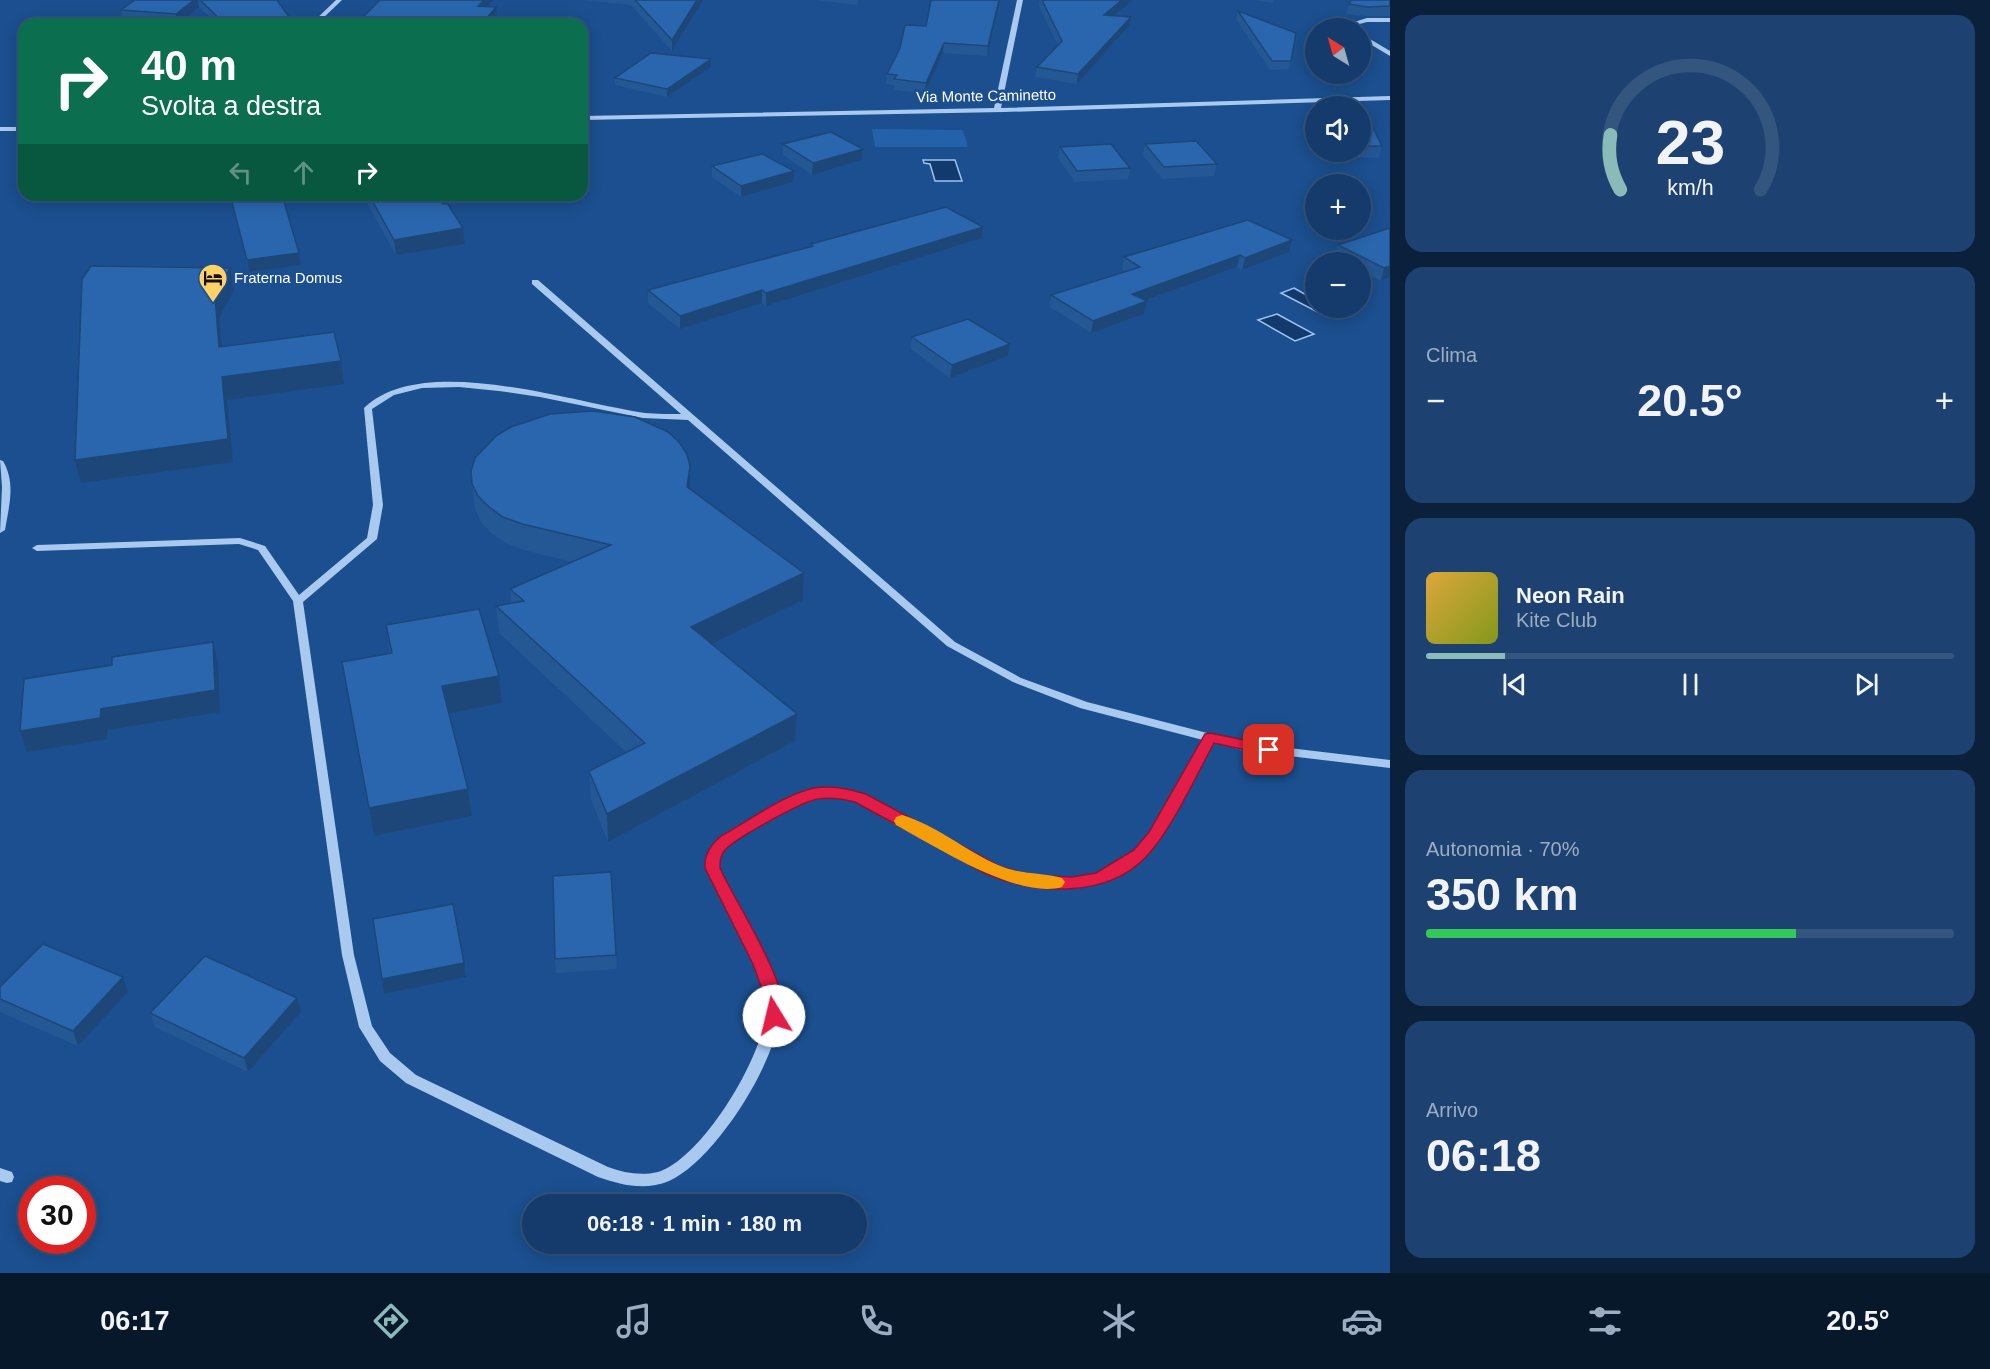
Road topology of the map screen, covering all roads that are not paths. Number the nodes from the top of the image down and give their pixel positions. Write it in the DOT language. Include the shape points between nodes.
graph roads {
  1 [pos="339,0"];
  2 [pos="1020,0"];
  3 [pos="320,18"];
  4 [pos="1390,20"];
  5 [pos="1371,21"];
  6 [pos="1371,42"];
  7 [pos="1390,54"];
  8 [pos="1390,98"];
  9 [pos="997,110"];
  10 [pos="588,118"];
  11 [pos="0,129"];
  12 [pos="18,129"];
  13 [pos="535,282"];
  14 [pos="689,417"];
  15 [pos="0,463"];
  16 [pos="0,530"];
  17 [pos="37,548"];
  18 [pos="298,601"];
  19 [pos="1210,738"];
  20 [pos="1390,764"];
  1 -- 3 [label="street"];
  2 -- 9 [label="street"];
  4 -- 5 [label="street"];
  6 -- 7 [label="street"];
  8 -- 9 [label="street, Via Monte Caminetto"];
  9 -- 10 [label="street, Via Monte Caminetto"];
  11 -- 12 [label="street"];
  13 -- 14 [label="street"];
  14 -- 18 [label="street" via="646,415 474,384 418,386 378,397 368,408 378,505 372,539"];
  14 -- 19 [label="street" via="951,644 1017,680 1084,705"];
  15 -- 16 [label="street" via="7,492"];
  17 -- 18 [label="street" via="240,541 262,548"];
  18 -- 19 [label="street" via="348,955 366,1027 374,1042 396,1069 411,1079 603,1172 634,1181 665,1176 700,1150 725,1118 769,1040 774,1016 772,992 762,964 712,868 712,858 727,840 804,797 837,793 860,798 1010,876 1072,883 1098,879 1131,861 1155,836"];
  19 -- 20 [label="street" via="1246,747"];
}
